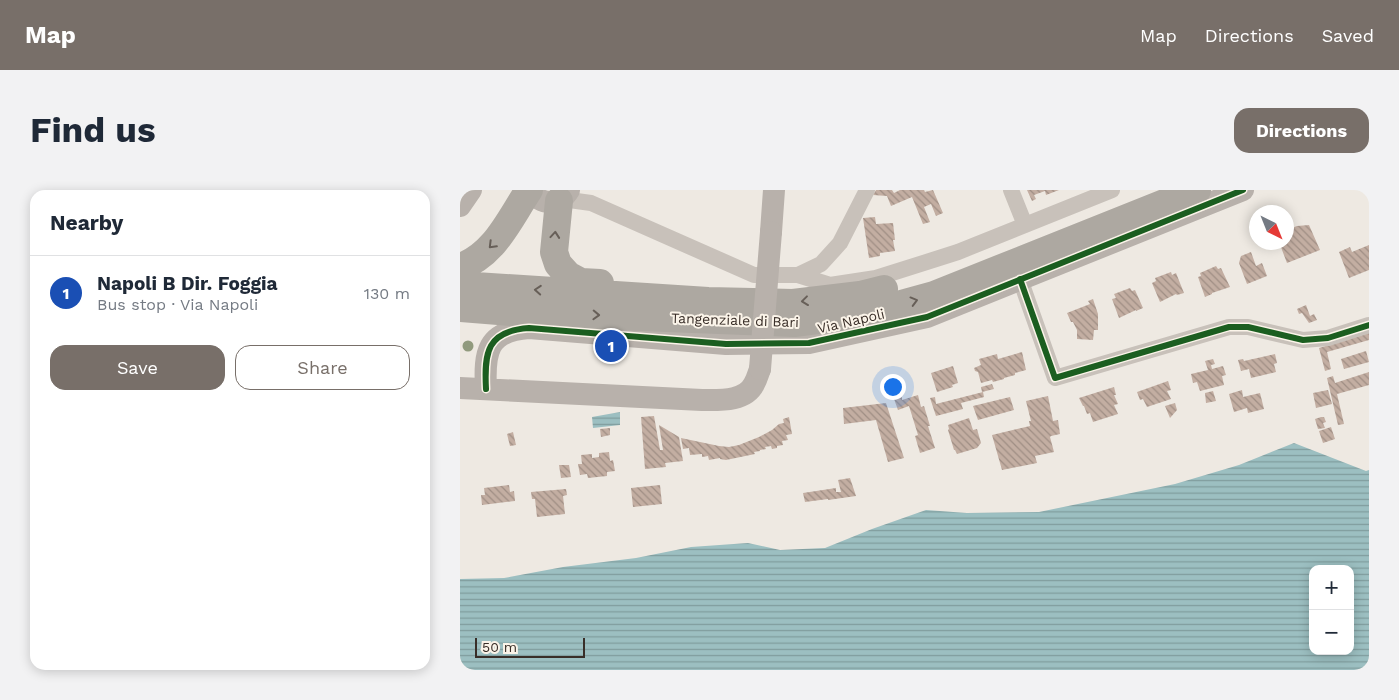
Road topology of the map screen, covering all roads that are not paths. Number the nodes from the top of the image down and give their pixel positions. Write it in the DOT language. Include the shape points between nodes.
graph roads {
  1 [pos="471,190"];
  2 [pos="530,190"];
  3 [pos="868,190"];
  4 [pos="1012,190"];
  5 [pos="1112,190"];
  6 [pos="1149,190"];
  7 [pos="1197,190"];
  8 [pos="1243,190"];
  9 [pos="773,194"];
  10 [pos="567,195"];
  11 [pos="460,206"];
  12 [pos="1025,225"];
  13 [pos="460,267"];
  14 [pos="798,275"];
  15 [pos="1020,279"];
  16 [pos="460,285"];
  17 [pos="708,301"];
  18 [pos="460,308"];
  19 [pos="511,312"];
  20 [pos="460,321"];
  21 [pos="1369,325"];
  22 [pos="460,388"];
  23 [pos="486,389"];
  1 -- 11 [label="street"];
  2 -- 10 [label="street" via="542,201 550,202"];
  2 -- 13 [label="highway, one-way" via="490,248 468,265"];
  3 -- 14 [label="street" via="840,243 821,264"];
  4 -- 12 [label="street"];
  5 -- 12 [label="street"];
  6 -- 17 [label="highway, Tangenziale di Bari, one-way" via="906,284 860,295 793,303"];
  19 -- 7 [label="highway, Tangenziale di Bari, one-way" via="794,323 865,314 934,295"];
  8 -- 15 [label="street, Via Napoli"];
  9 -- 23 [label="street, bridge" via="760,368 754,386 742,396 702,400"];
  10 -- 14 [label="street" via="754,275"];
  17 -- 10 [label="highway, one-way" via="676,288 581,282 568,275 558,264 554,252"];
  12 -- 14 [label="street" via="958,252 876,278 830,285"];
  15 -- 21 [label="street" via="1055,378 1229,327 1248,327 1303,340 1328,338"];
  15 -- 23 [label="street, Via Napoli" via="927,316 809,343 726,344 514,329 503,334 490,347 485,367"];
  17 -- 16 [label="highway, Tangenziale di Bari, one-way"];
  18 -- 19 [label="highway, Tangenziale di Bari"];
  19 -- 20 [label="highway"];
  22 -- 23 [label="street"];
}
